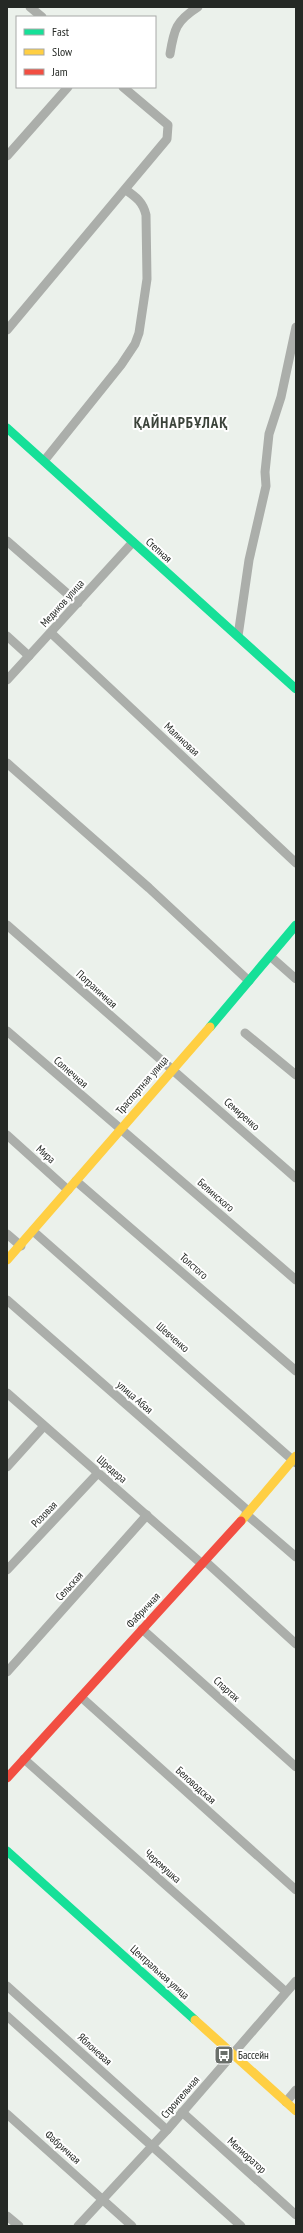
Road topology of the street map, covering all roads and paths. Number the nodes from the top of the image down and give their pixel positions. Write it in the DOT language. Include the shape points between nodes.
graph roads {
  1 [pos="30,7"];
  2 [pos="198,7"];
  3 [pos="41,16"];
  4 [pos="170,54"];
  5 [pos="67,88"];
  6 [pos="124,88"];
  7 [pos="7,156"];
  8 [pos="126,190"];
  9 [pos="296,327"];
  10 [pos="7,330"];
  11 [pos="7,428"];
  12 [pos="44,461"];
  13 [pos="7,541"];
  14 [pos="133,542"];
  15 [pos="78,603"];
  16 [pos="51,633"];
  17 [pos="7,636"];
  18 [pos="238,636"];
  19 [pos="29,656"];
  20 [pos="7,680"];
  21 [pos="296,689"];
  22 [pos="7,763"];
  23 [pos="296,863"];
  24 [pos="7,925"];
  25 [pos="296,925"];
  26 [pos="270,956"];
  27 [pos="296,979"];
  28 [pos="249,981"];
  29 [pos="7,1031"];
  30 [pos="245,1033"];
  31 [pos="171,1070"];
  32 [pos="296,1075"];
  33 [pos="120,1129"];
  34 [pos="7,1136"];
  35 [pos="296,1178"];
  36 [pos="76,1181"];
  37 [pos="68,1190"];
  38 [pos="33,1231"];
  39 [pos="7,1234"];
  40 [pos="20,1246"];
  41 [pos="7,1260"];
  42 [pos="296,1280"];
  43 [pos="7,1300"];
  44 [pos="296,1371"];
  45 [pos="7,1393"];
  46 [pos="44,1426"];
  47 [pos="295,1460"];
  48 [pos="7,1467"];
  49 [pos="98,1473"];
  50 [pos="247,1513"];
  51 [pos="147,1515"];
  52 [pos="296,1557"];
  53 [pos="204,1562"];
  54 [pos="7,1570"];
  55 [pos="142,1629"];
  56 [pos="296,1644"];
  57 [pos="7,1672"];
  58 [pos="81,1697"];
  59 [pos="24,1759"];
  60 [pos="296,1767"];
  61 [pos="7,1778"];
  62 [pos="7,1851"];
  63 [pos="296,1890"];
  64 [pos="296,1981"];
  65 [pos="7,1986"];
  66 [pos="286,1992"];
  67 [pos="7,2016"];
  68 [pos="234,2053"];
  69 [pos="296,2090"];
  70 [pos="286,2102"];
  71 [pos="296,2111"];
  72 [pos="182,2112"];
  73 [pos="7,2114"];
  74 [pos="167,2130"];
  75 [pos="152,2145"];
  76 [pos="102,2199"];
  77 [pos="296,2215"];
  78 [pos="7,2216"];
  79 [pos="19,2226"];
  80 [pos="78,2226"];
  81 [pos="132,2226"];
  82 [pos="240,2226"];
  1 -- 3 [label="street"];
  2 -- 4 [label="street" via="178,23"];
  5 -- 7 [label="street"];
  6 -- 8 [label="street" via="168,125 169,132 167,139"];
  8 -- 10 [label="street"];
  8 -- 12 [label="street" via="139,198 146,215 148,279 140,333 121,365"];
  9 -- 18 [label="street" via="281,397 269,434 266,486 249,560"];
  11 -- 12 [label="street, Степная"];
  12 -- 14 [label="street, Степная"];
  13 -- 15 [label="street"];
  14 -- 15 [label="street, Медиков улица"];
  14 -- 18 [label="street, Степная"];
  15 -- 16 [label="street, Медиков улица"];
  16 -- 19 [label="street, Медиков улица"];
  16 -- 23 [label="street, Малиновая"];
  17 -- 19 [label="street"];
  18 -- 21 [label="street, Степная"];
  19 -- 20 [label="street, Медиков улица"];
  22 -- 28 [label="street" via="149,888"];
  24 -- 31 [label="street, Пограничная"];
  25 -- 26 [label="street, Траспортная улица"];
  26 -- 27 [label="street"];
  26 -- 28 [label="street, Траспортная улица"];
  28 -- 31 [label="street, Траспортная улица"];
  29 -- 33 [label="street, Солнечная"];
  30 -- 32 [label="street"];
  31 -- 33 [label="street, Траспортная улица"];
  31 -- 35 [label="street, Семиренко"];
  33 -- 36 [label="street, Траспортная улица"];
  33 -- 42 [label="street, Белинского"];
  34 -- 37 [label="street, Мира"];
  36 -- 37 [label="street, Траспортная улица"];
  36 -- 44 [label="street, Толстого"];
  37 -- 38 [label="street, Траспортная улица"];
  38 -- 40 [label="street, Траспортная улица"];
  38 -- 47 [label="street, Шевченко"];
  39 -- 40 [label="street"];
  40 -- 41 [label="street, Траспортная улица"];
  43 -- 50 [label="street, улица Абая"];
  45 -- 46 [label="street, Шредера"];
  46 -- 48 [label="street"];
  46 -- 49 [label="street, Шредера"];
  47 -- 50 [label="street, Фабричная"];
  49 -- 51 [label="street, Шредера"];
  49 -- 54 [label="street, Розовая"];
  50 -- 52 [label="street, улица Абая"];
  50 -- 53 [label="street, Фабричная"];
  51 -- 53 [label="street, Шредера"];
  51 -- 57 [label="street, Сельская"];
  53 -- 55 [label="street, Фабричная"];
  53 -- 56 [label="street, Шредера"];
  55 -- 58 [label="street, Фабричная"];
  55 -- 60 [label="street, Спартак"];
  58 -- 59 [label="street, Фабричная"];
  58 -- 63 [label="street, Беловодская"];
  59 -- 61 [label="street, Фабричная"];
  59 -- 66 [label="street, Черемушка"];
  62 -- 68 [label="street, Центральная улица"];
  64 -- 66 [label="street, Строительная"];
  65 -- 74 [label="street, Яблоневая"];
  66 -- 68 [label="street, Строительная"];
  67 -- 75 [label="street"];
  68 -- 70 [label="street, Центральная улица"];
  68 -- 72 [label="street, Строительная"];
  69 -- 70 [label="street"];
  70 -- 71 [label="street, Центральная улица"];
  72 -- 74 [label="street, Строительная"];
  72 -- 77 [label="street, Мелиоратор"];
  73 -- 76 [label="street, Фабричная"];
  74 -- 75 [label="street, Строительная"];
  75 -- 76 [label="street, Строительная"];
  75 -- 82 [label="street"];
  76 -- 80 [label="street, Строительная"];
  76 -- 81 [label="street"];
  78 -- 79 [label="street"];
}
